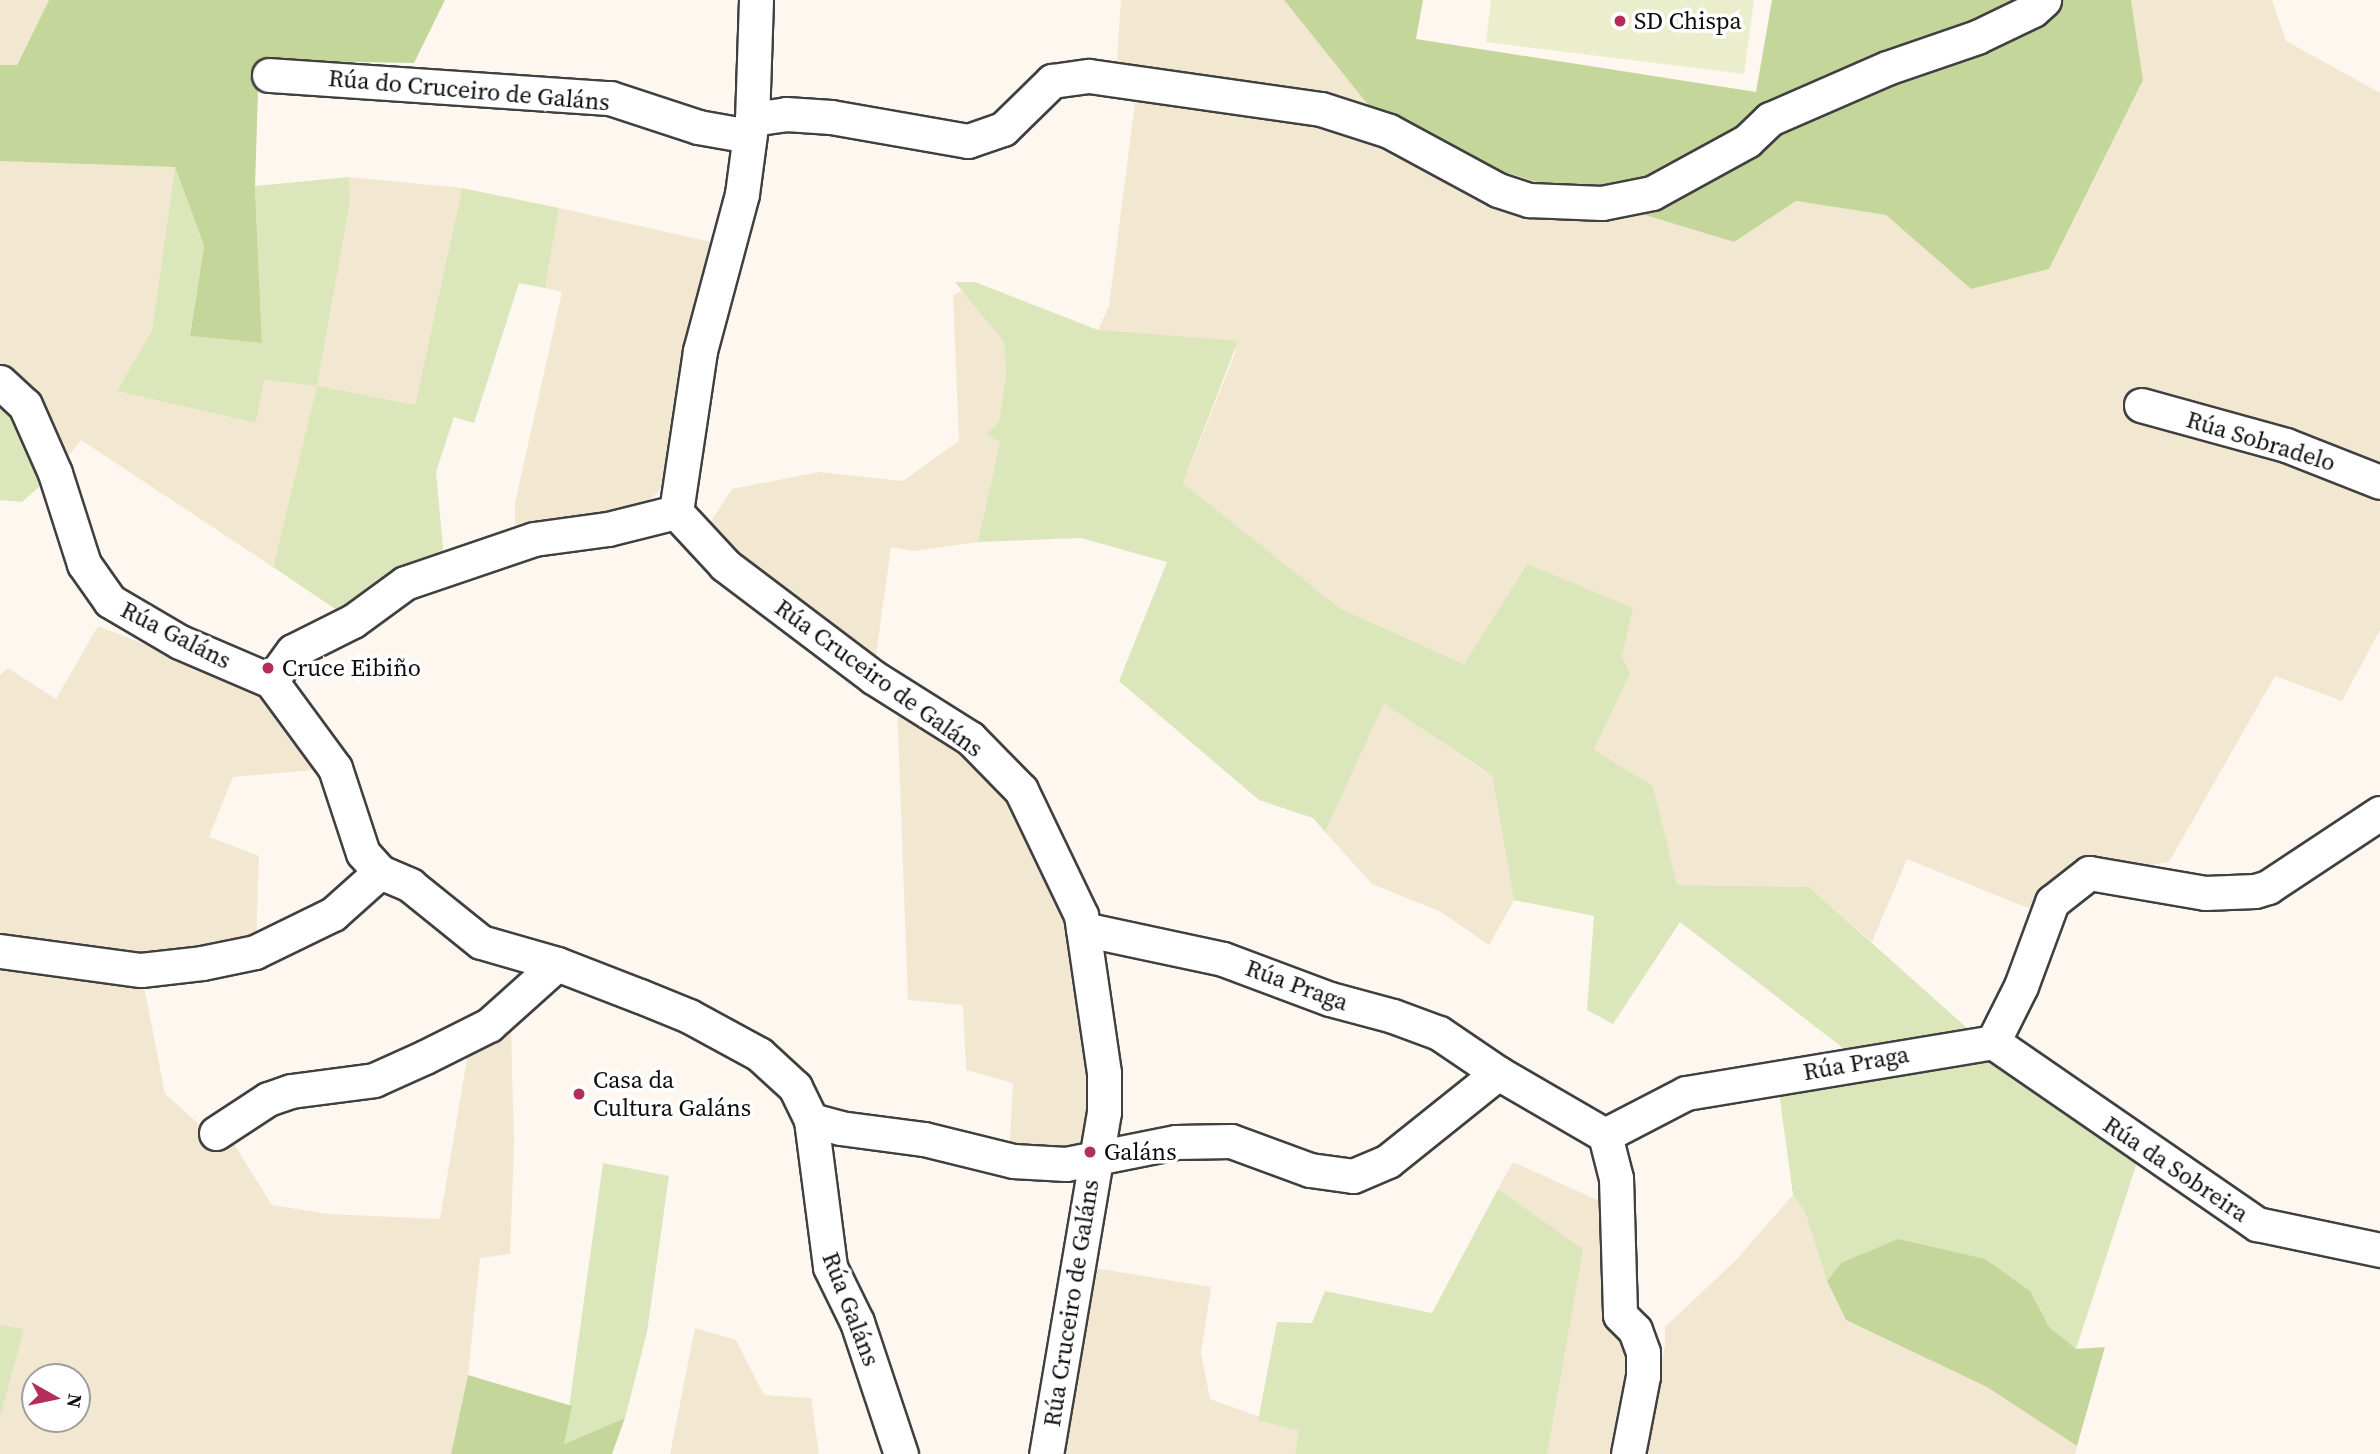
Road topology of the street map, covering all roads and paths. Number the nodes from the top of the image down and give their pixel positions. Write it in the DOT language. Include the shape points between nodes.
graph roads {
  1 [pos="756,0"];
  2 [pos="2044,0"];
  3 [pos="269,75"];
  4 [pos="750,128"];
  5 [pos="0,383"];
  6 [pos="2141,405"];
  7 [pos="2380,482"];
  8 [pos="676,512"];
  9 [pos="271,681"];
  10 [pos="2380,813"];
  11 [pos="380,872"];
  12 [pos="1083,929"];
  13 [pos="0,951"];
  14 [pos="557,964"];
  15 [pos="1993,1042"];
  16 [pos="1498,1073"];
  17 [pos="811,1120"];
  18 [pos="216,1133"];
  19 [pos="1605,1135"];
  20 [pos="1098,1156"];
  21 [pos="2380,1250"];
  22 [pos="901,1454"];
  23 [pos="1046,1454"];
  24 [pos="1628,1454"];
  1 -- 4 [label="street"];
  2 -- 4 [label="street, Rúa do Cruceiro de Galáns" via="1977,37 1887,68 1770,119 1747,141 1652,193 1602,203 1529,200 1498,190 1389,131 1321,109 1088,76 1052,81 1003,129 968,141 831,117 786,114"];
  3 -- 4 [label="street, Rúa do Cruceiro de Galáns" via="610,98 698,127"];
  4 -- 8 [label="street" via="742,194 700,351"];
  5 -- 9 [label="street, Rúa Galáns" via="25,405 55,473 84,564 110,601 180,642"];
  6 -- 7 [label="street, Rúa Sobradelo" via="2286,445"];
  8 -- 9 [label="street" via="608,529 534,539 415,579 322,640 293,651"];
  8 -- 12 [label="street, Rúa Cruceiro de Galáns" via="725,565 873,677 970,738 1021,790"];
  9 -- 11 [label="street" via="335,768 363,853"];
  10 -- 15 [label="street" via="2255,891 2205,893 2089,873 2052,902 2021,986"];
  11 -- 13 [label="street" via="333,914 255,952 141,970"];
  11 -- 14 [label="street, Rúa Galáns" via="410,885 481,942"];
  12 -- 16 [label="street, Rúa Praga" via="1223,959 1330,999 1405,1020 1439,1033"];
  12 -- 20 [label="street, Rúa Cruceiro de Galáns" via="1104,1073"];
  14 -- 17 [label="street, Rúa Galáns" via="689,1016 759,1054 795,1087"];
  14 -- 18 [label="street" via="489,1025 374,1080 291,1091 268,1099"];
  15 -- 19 [label="street, Rúa Praga" via="1686,1093"];
  15 -- 21 [label="street, Rúa da Sobreira" via="2257,1224"];
  16 -- 19 [label="street, Rúa Praga"];
  16 -- 20 [label="street" via="1388,1161 1353,1176 1310,1170 1231,1141 1176,1142"];
  17 -- 20 [label="street" via="924,1139 1013,1161 1066,1164"];
  17 -- 22 [label="street, Rúa Galáns" via="830,1266 857,1322"];
  19 -- 24 [label="street" via="1616,1178 1620,1315 1635,1330 1643,1352 1643,1377"];
  20 -- 23 [label="street, Rúa Cruceiro de Galáns" via="1091,1175"];
}
